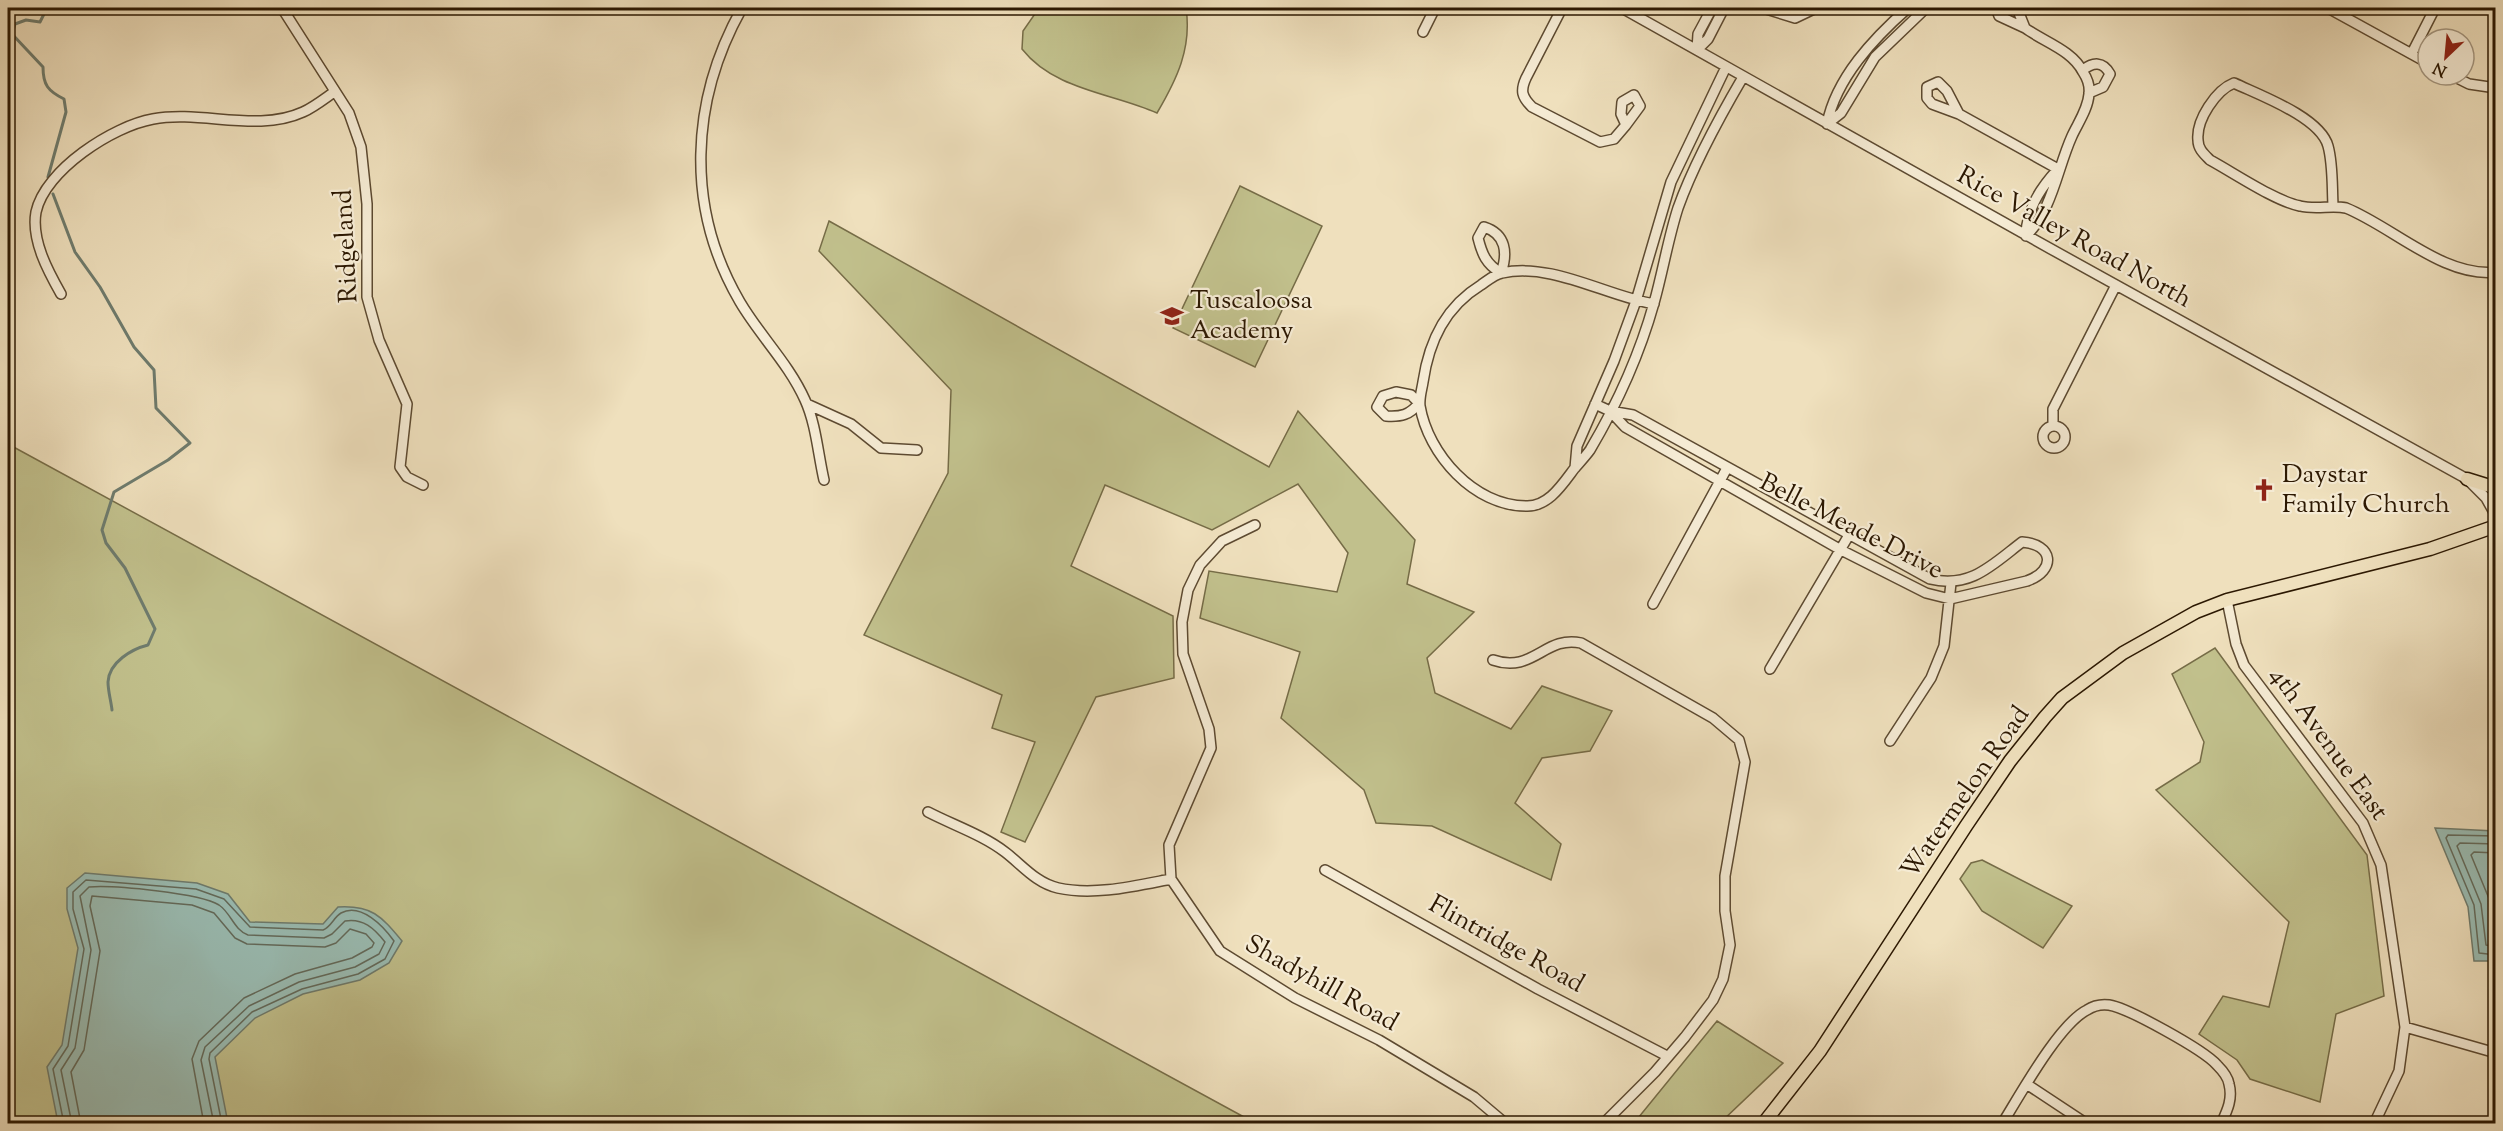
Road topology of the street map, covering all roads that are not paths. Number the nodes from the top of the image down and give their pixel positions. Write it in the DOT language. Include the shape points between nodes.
graph roads {
  1 [pos="282,8"];
  2 [pos="742,8"];
  3 [pos="1435,8"];
  4 [pos="1562,8"];
  5 [pos="1622,8"];
  6 [pos="1712,8"];
  7 [pos="1724,8"];
  8 [pos="1763,8"];
  9 [pos="1816,8"];
  10 [pos="1908,8"];
  11 [pos="1926,8"];
  12 [pos="1996,8"];
  13 [pos="2017,8"];
  14 [pos="2328,8"];
  15 [pos="2435,8"];
  16 [pos="2025,28"];
  17 [pos="1423,32"];
  18 [pos="1696,51"];
  19 [pos="2412,53"];
  20 [pos="2416,56"];
  21 [pos="1726,67"];
  22 [pos="2083,70"];
  23 [pos="1743,76"];
  24 [pos="2476,85"];
  25 [pos="2496,88"];
  26 [pos="334,92"];
  27 [pos="2089,93"];
  28 [pos="1959,114"];
  29 [pos="1827,124"];
  30 [pos="1626,125"];
  31 [pos="2058,169"];
  32 [pos="2333,206"];
  33 [pos="2026,236"];
  34 [pos="2496,272"];
  35 [pos="1501,273"];
  36 [pos="2116,285"];
  37 [pos="61,294"];
  38 [pos="1636,301"];
  39 [pos="1654,304"];
  40 [pos="807,404"];
  41 [pos="1595,404"];
  42 [pos="1610,411"];
  43 [pos="2053,426"];
  44 [pos="917,450"];
  45 [pos="1575,468"];
  46 [pos="1727,468"];
  47 [pos="2467,479"];
  48 [pos="824,480"];
  49 [pos="1721,482"];
  50 [pos="423,485"];
  51 [pos="2496,488"];
  52 [pos="2496,516"];
  53 [pos="1255,525"];
  54 [pos="2496,526"];
  55 [pos="1849,535"];
  56 [pos="1841,550"];
  57 [pos="1951,583"];
  58 [pos="1950,599"];
  59 [pos="2227,600"];
  60 [pos="1653,604"];
  61 [pos="1493,660"];
  62 [pos="1770,669"];
  63 [pos="1890,741"];
  64 [pos="928,812"];
  65 [pos="1325,870"];
  66 [pos="1171,879"];
  67 [pos="2405,1027"];
  68 [pos="2496,1053"];
  69 [pos="1667,1056"];
  70 [pos="2028,1085"];
  71 [pos="1506,1124"];
  72 [pos="1603,1124"];
  73 [pos="1763,1124"];
  74 [pos="2002,1124"];
  75 [pos="2087,1124"];
  76 [pos="2220,1124"];
  77 [pos="2374,1124"];
  1 -- 26 [label="street, Ridgeland"];
  2 -- 40 [label="street" via="724,39 710,83 703,128 703,196 713,240 730,283"];
  3 -- 17 [label="street"];
  4 -- 30 [label="street" via="1522,87 1523,98 1532,107 1600,142 1614,140"];
  5 -- 18 [label="street, Rice Valley Road North"];
  6 -- 18 [label="street" via="1698,34"];
  7 -- 18 [label="street" via="1708,39"];
  8 -- 9 [label="street" via="1795,18"];
  10 -- 29 [label="street" via="1875,37 1860,58 1832,105"];
  11 -- 29 [label="street" via="1875,57 1841,113"];
  12 -- 16 [label="street" via="2000,16"];
  13 -- 16 [label="street"];
  14 -- 19 [label="street"];
  15 -- 19 [label="street"];
  16 -- 22 [label="street"];
  18 -- 21 [label="street, Rice Valley Road North"];
  19 -- 20 [label="street"];
  21 -- 23 [label="street, Rice Valley Road North"];
  21 -- 38 [label="street" via="1671,182"];
  22 -- 27 [label="street"];
  22 -- 27 [label="street" via="2097,63 2103,64 2110,74 2103,87"];
  23 -- 29 [label="street, Rice Valley Road North"];
  23 -- 39 [label="street" via="1679,207"];
  24 -- 25 [label="street"];
  26 -- 37 [label="street" via="291,117 154,118 132,124 92,147 51,184 36,213 40,248"];
  26 -- 50 [label="street, Ridgeland" via="349,113 361,147 367,204 367,297 372,319 407,404 400,467 407,477"];
  27 -- 31 [label="street"];
  28 -- 31 [label="street"];
  29 -- 33 [label="street, Rice Valley Road North"];
  31 -- 33 [label="street" via="2054,190 2036,226"];
  32 -- 32 [label="street" via="2312,208 2290,203 2210,160 2201,151 2197,140 2204,116 2222,87 2234,83 2306,120 2323,134 2328,145"];
  32 -- 34 [label="street" via="2357,213 2457,268"];
  33 -- 36 [label="street, Rice Valley Road North"];
  35 -- 35 [label="street" via="1489,266 1482,254 1478,238 1484,227 1496,231 1504,243 1506,259"];
  35 -- 38 [label="street" via="1570,277"];
  35 -- 45 [label="street" via="1470,291 1453,307 1430,346 1419,403 1431,440 1450,467 1476,489 1495,500 1527,507 1548,499"];
  36 -- 43 [label="street" via="2053,409"];
  36 -- 47 [label="street, Rice Valley Road North"];
  38 -- 39 [label="street"];
  38 -- 41 [label="street"];
  39 -- 42 [label="street"];
  40 -- 44 [label="street" via="851,424 881,448"];
  40 -- 48 [label="street"];
  41 -- 42 [label="street, Belle Meade Drive"];
  41 -- 45 [label="street" via="1577,446"];
  42 -- 45 [label="street" via="1588,453"];
  42 -- 46 [label="street, Belle Meade Drive" via="1633,415"];
  42 -- 49 [label="street, Belle Meade Drive" via="1625,427"];
  46 -- 49 [label="street"];
  46 -- 55 [label="street, Belle Meade Drive"];
  47 -- 51 [label="main road"];
  47 -- 52 [label="street, Rice Valley Road North" via="2486,498"];
  49 -- 56 [label="street, Belle Meade Drive"];
  49 -- 60 [label="street"];
  53 -- 66 [label="street" via="1222,541 1200,565 1188,590 1182,622 1183,654 1211,748 1169,845"];
  54 -- 59 [label="main road, Watermelon Road" via="2430,549"];
  55 -- 56 [label="street"];
  55 -- 57 [label="street, Belle Meade Drive" via="1930,579"];
  56 -- 58 [label="street, Belle Meade Drive" via="1926,593"];
  56 -- 62 [label="street"];
  57 -- 58 [label="street"];
  57 -- 58 [label="street, Belle Meade Drive" via="1986,572 2022,542 2044,549 2048,559 2045,570 2037,577"];
  58 -- 63 [label="street" via="1944,646 1935,668"];
  59 -- 67 [label="street, 4th Avenue East" via="2244,665 2374,843 2386,888"];
  59 -- 73 [label="main road, Watermelon Road" via="2196,612 2123,653 2062,698 2045,717 1972,817 1820,1051"];
  61 -- 69 [label="street" via="1518,664 1559,642 1581,643 1713,718 1732,731 1744,750 1744,773 1725,876 1730,945 1726,968 1713,1000"];
  64 -- 66 [label="street" via="1005,851 1028,873 1055,888 1080,891"];
  65 -- 69 [label="street, Flintridge Road"];
  66 -- 71 [label="street, Shadyhill Road" via="1220,951 1295,998 1379,1040 1474,1097"];
  67 -- 68 [label="street"];
  67 -- 77 [label="street, 4th Avenue East" via="2399,1071"];
  69 -- 72 [label="street"];
  70 -- 74 [label="street"];
  70 -- 75 [label="street"];
  70 -- 76 [label="street" via="2075,1018 2107,1004 2189,1045 2217,1065 2229,1084 2230,1095"];
}
